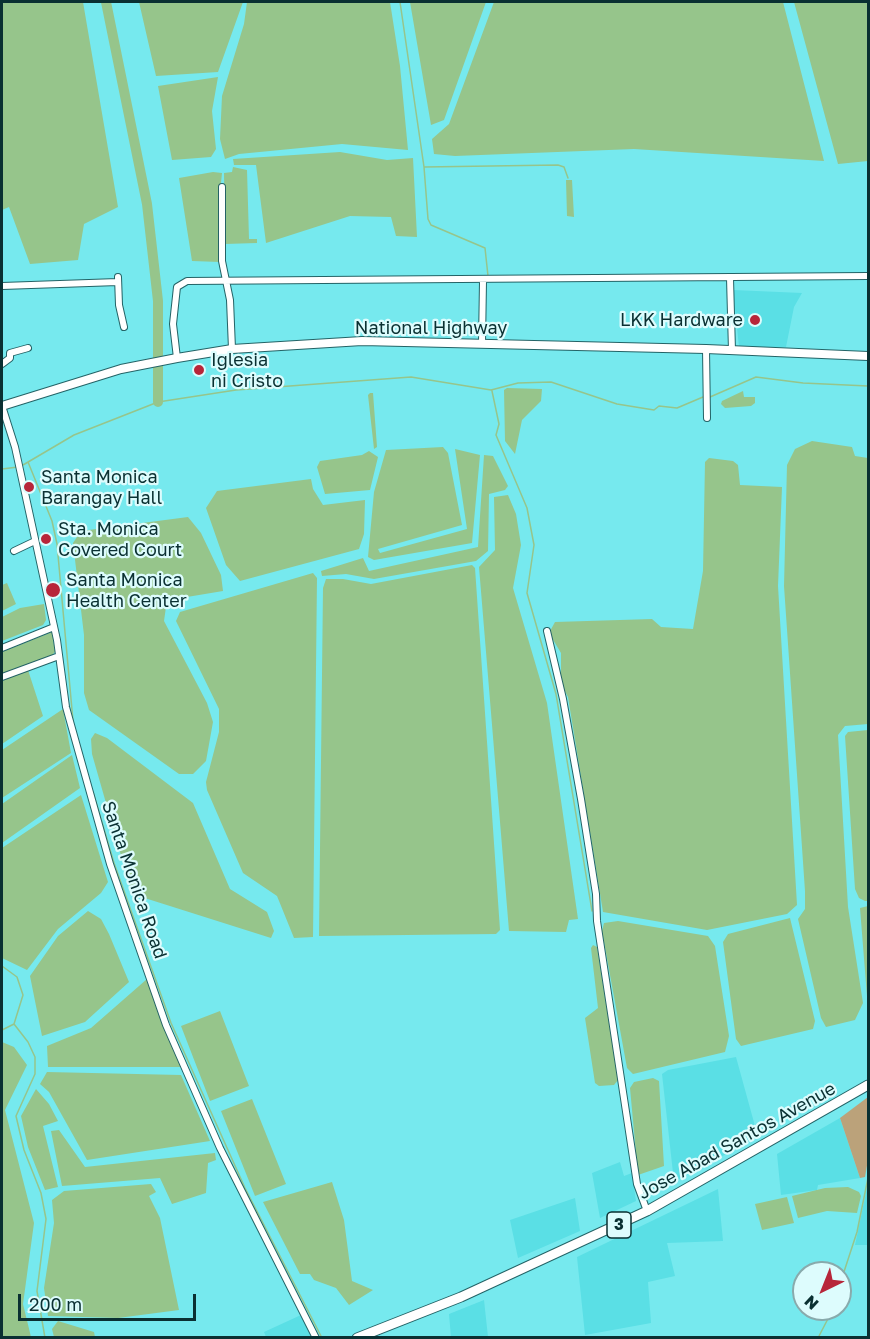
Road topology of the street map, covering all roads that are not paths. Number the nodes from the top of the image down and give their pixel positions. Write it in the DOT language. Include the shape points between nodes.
graph roads {
  1 [pos="222,187"];
  2 [pos="868,276"];
  3 [pos="729,278"];
  4 [pos="228,279"];
  5 [pos="483,280"];
  6 [pos="2,286"];
  7 [pos="124,327"];
  8 [pos="482,343"];
  9 [pos="28,348"];
  10 [pos="706,348"];
  11 [pos="232,349"];
  12 [pos="732,351"];
  13 [pos="868,356"];
  14 [pos="176,358"];
  15 [pos="2,364"];
  16 [pos="2,396"];
  17 [pos="3,406"];
  18 [pos="707,418"];
  19 [pos="35,541"];
  20 [pos="14,551"];
  21 [pos="54,627"];
  22 [pos="547,630"];
  23 [pos="2,648"];
  24 [pos="59,656"];
  25 [pos="2,677"];
  26 [pos="868,1085"];
  27 [pos="647,1211"];
  28 [pos="316,1338"];
  29 [pos="357,1338"];
  1 -- 4 [label="street" via="222,261"];
  2 -- 3 [label="street"];
  3 -- 5 [label="street"];
  3 -- 12 [label="street"];
  4 -- 5 [label="street"];
  4 -- 11 [label="street"];
  4 -- 14 [label="street" via="187,280 177,288 173,324"];
  5 -- 8 [label="street"];
  6 -- 7 [label="street" via="118,279"];
  8 -- 10 [label="main road, National Highway"];
  8 -- 11 [label="main road, National Highway" via="362,341"];
  9 -- 15 [label="street" via="10,353"];
  10 -- 12 [label="main road, National Highway"];
  10 -- 18 [label="street"];
  11 -- 14 [label="main road, National Highway"];
  12 -- 13 [label="main road, National Highway"];
  14 -- 17 [label="main road, National Highway" via="132,366"];
  16 -- 17 [label="street, Santa Monica Road"];
  17 -- 19 [label="street, Santa Monica Road"];
  19 -- 20 [label="street"];
  19 -- 21 [label="street, Santa Monica Road"];
  21 -- 23 [label="street"];
  21 -- 24 [label="street, Santa Monica Road"];
  22 -- 27 [label="street" via="584,820 638,1184"];
  24 -- 25 [label="street"];
  24 -- 28 [label="street, Santa Monica Road" via="80,764 166,1025 239,1190"];
  26 -- 27 [label="highway, Jose Abad Santos Avenue / 3"];
  27 -- 29 [label="highway, Jose Abad Santos Avenue / 3" via="461,1297"];
}
